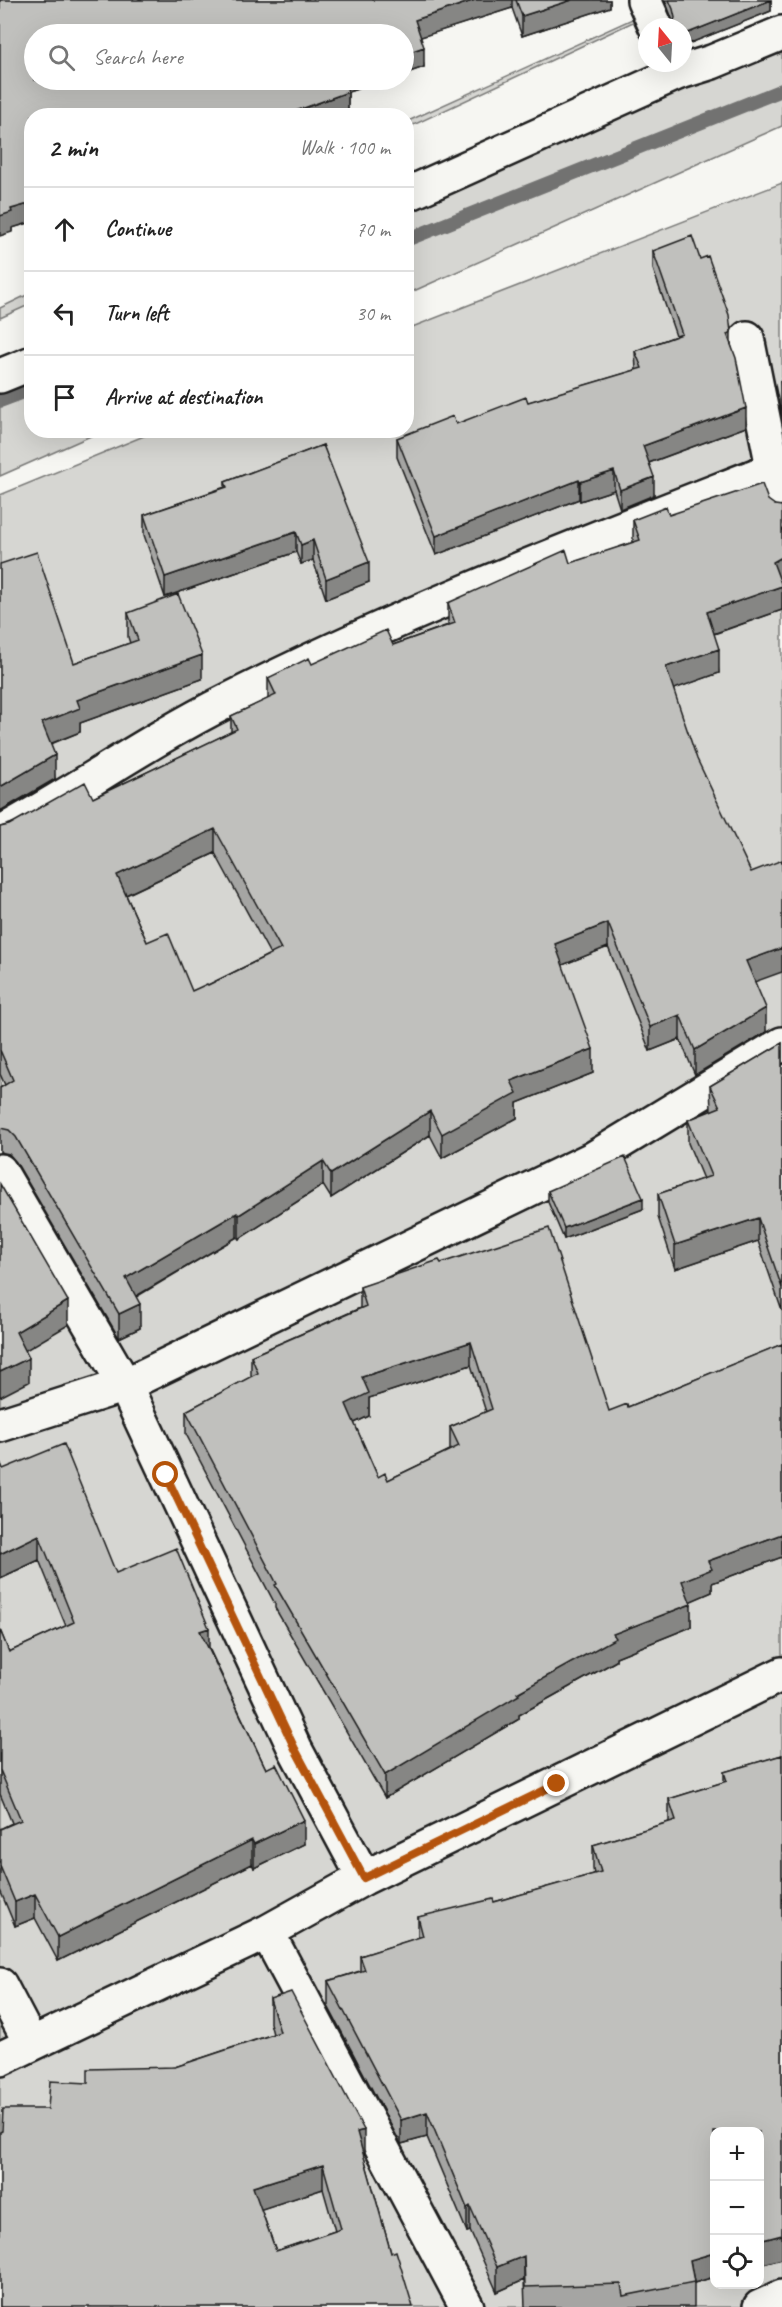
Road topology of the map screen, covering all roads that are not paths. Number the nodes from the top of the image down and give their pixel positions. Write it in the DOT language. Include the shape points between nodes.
graph roads {
  1 [pos="644,0"];
  2 [pos="652,18"];
  3 [pos="782,33"];
  4 [pos="692,65"];
  5 [pos="667,72"];
  6 [pos="414,191"];
  7 [pos="747,338"];
  8 [pos="24,366"];
  9 [pos="0,376"];
  10 [pos="773,469"];
  11 [pos="782,512"];
  12 [pos="0,833"];
  13 [pos="782,1044"];
  14 [pos="0,1171"];
  15 [pos="125,1385"];
  16 [pos="0,1425"];
  17 [pos="782,1674"];
  18 [pos="364,1878"];
  19 [pos="267,1932"];
  20 [pos="0,1985"];
  21 [pos="32,2044"];
  22 [pos="0,2059"];
  23 [pos="782,2297"];
  24 [pos="467,2307"];
  25 [pos="759,2307"];
  1 -- 2 [label="street"];
  3 -- 4 [label="street" via="712,62"];
  5 -- 6 [label="street"];
  7 -- 10 [label="street"];
  8 -- 9 [label="street"];
  10 -- 11 [label="street"];
  10 -- 12 [label="street" via="522,567 385,626 226,701"];
  13 -- 15 [label="street" via="594,1158"];
  14 -- 15 [label="street"];
  15 -- 16 [label="street"];
  15 -- 18 [label="street" via="295,1749"];
  17 -- 18 [label="street"];
  18 -- 19 [label="street"];
  19 -- 21 [label="street"];
  19 -- 24 [label="street"];
  20 -- 21 [label="street"];
  21 -- 22 [label="street"];
  23 -- 25 [label="street"];
}
